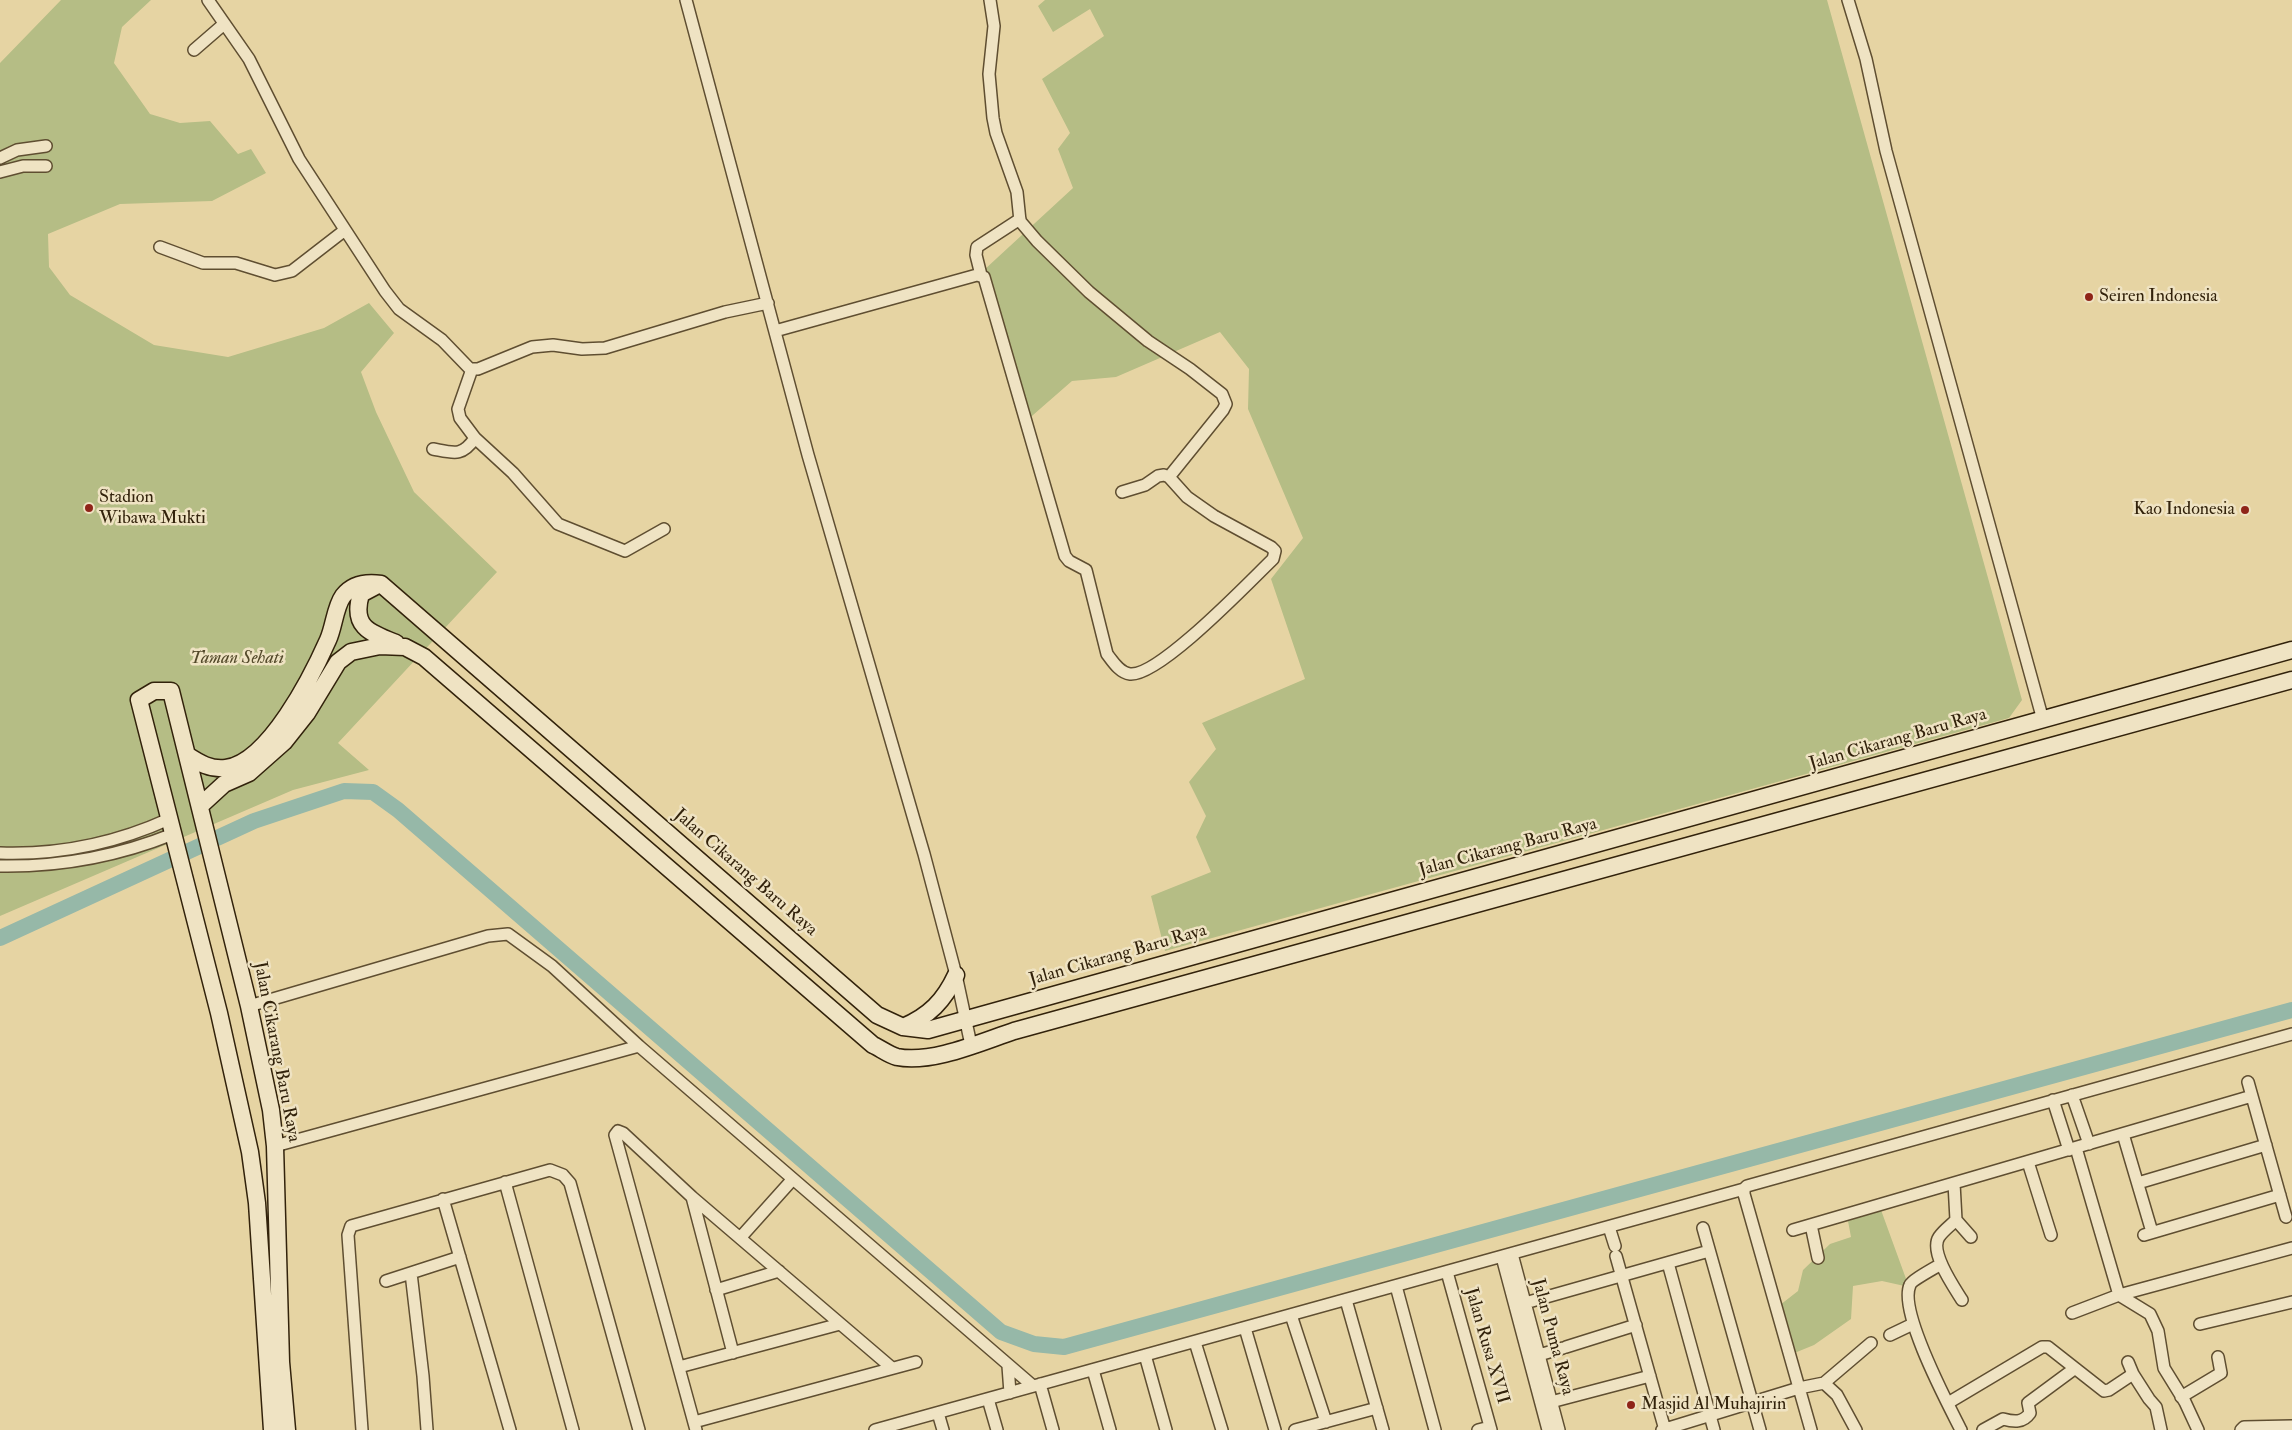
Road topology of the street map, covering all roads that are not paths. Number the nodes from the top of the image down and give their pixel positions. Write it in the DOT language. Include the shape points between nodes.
graph roads {
  1 [pos="208,0"];
  2 [pos="686,0"];
  3 [pos="990,0"];
  4 [pos="1848,0"];
  5 [pos="224,24"];
  6 [pos="194,50"];
  7 [pos="46,146"];
  8 [pos="0,158"];
  9 [pos="46,166"];
  10 [pos="0,172"];
  11 [pos="1020,219"];
  12 [pos="345,230"];
  13 [pos="160,247"];
  14 [pos="981,275"];
  15 [pos="768,303"];
  16 [pos="775,331"];
  17 [pos="472,369"];
  18 [pos="475,438"];
  19 [pos="433,449"];
  20 [pos="1169,477"];
  21 [pos="1122,492"];
  22 [pos="664,529"];
  23 [pos="381,584"];
  24 [pos="405,647"];
  25 [pos="2292,650"];
  26 [pos="2292,680"];
  27 [pos="2043,720"];
  28 [pos="187,755"];
  29 [pos="1731,808"];
  30 [pos="202,814"];
  31 [pos="171,829"];
  32 [pos="1740,833"];
  33 [pos="0,854"];
  34 [pos="0,866"];
  35 [pos="956,974"];
  36 [pos="249,1006"];
  37 [pos="965,1019"];
  38 [pos="903,1027"];
  39 [pos="2292,1034"];
  40 [pos="972,1045"];
  41 [pos="639,1046"];
  42 [pos="2248,1082"];
  43 [pos="2072,1094"];
  44 [pos="2252,1096"];
  45 [pos="2053,1100"];
  46 [pos="2123,1134"];
  47 [pos="2089,1144"];
  48 [pos="2266,1145"];
  49 [pos="275,1146"];
  50 [pos="2072,1149"];
  51 [pos="2028,1162"];
  52 [pos="792,1180"];
  53 [pos="505,1182"];
  54 [pos="1954,1183"];
  55 [pos="2138,1183"];
  56 [pos="1744,1189"];
  57 [pos="2280,1195"];
  58 [pos="692,1197"];
  59 [pos="443,1199"];
  60 [pos="2286,1217"];
  61 [pos="1956,1220"];
  62 [pos="1811,1225"];
  63 [pos="1609,1227"];
  64 [pos="1703,1228"];
  65 [pos="1793,1230"];
  66 [pos="2051,1235"];
  67 [pos="740,1238"];
  68 [pos="1971,1238"];
  69 [pos="2292,1249"];
  70 [pos="1709,1251"];
  71 [pos="1507,1255"];
  72 [pos="460,1257"];
  73 [pos="1818,1258"];
  74 [pos="1668,1263"];
  75 [pos="1942,1264"];
  76 [pos="779,1271"];
  77 [pos="1447,1272"];
  78 [pos="411,1273"];
  79 [pos="1623,1277"];
  80 [pos="386,1281"];
  81 [pos="1396,1286"];
  82 [pos="716,1290"];
  83 [pos="2119,1295"];
  84 [pos="1346,1300"];
  85 [pos="1962,1300"];
  86 [pos="2292,1302"];
  87 [pos="1525,1303"];
  88 [pos="2072,1312"];
  89 [pos="1291,1315"];
  90 [pos="840,1324"];
  91 [pos="1913,1324"];
  92 [pos="2200,1324"];
  93 [pos="1636,1325"];
  94 [pos="1245,1328"];
  95 [pos="1890,1335"];
  96 [pos="1195,1342"];
  97 [pos="1871,1343"];
  98 [pos="733,1353"];
  99 [pos="1145,1355"];
  100 [pos="1539,1355"];
  101 [pos="2218,1357"];
  102 [pos="916,1362"];
  103 [pos="2128,1362"];
  104 [pos="1008,1366"];
  105 [pos="679,1367"];
  106 [pos="892,1368"];
  107 [pos="2074,1369"];
  108 [pos="1094,1370"];
  109 [pos="2133,1374"];
  110 [pos="1650,1376"];
  111 [pos="1824,1383"];
  112 [pos="1036,1385"];
  113 [pos="1799,1388"];
  114 [pos="1010,1393"];
  115 [pos="2180,1396"];
  116 [pos="988,1399"];
  117 [pos="1551,1402"];
  118 [pos="1752,1402"];
  119 [pos="1948,1403"];
  120 [pos="1376,1408"];
  121 [pos="938,1412"];
  122 [pos="1710,1416"];
  123 [pos="1326,1422"];
  124 [pos="695,1426"];
  125 [pos="2292,1426"];
  126 [pos="1491,1428"];
  127 [pos="882,1429"];
  128 [pos="272,1430"];
  129 [pos="287,1430"];
  130 [pos="362,1430"];
  131 [pos="427,1430"];
  132 [pos="510,1430"];
  133 [pos="573,1430"];
  134 [pos="639,1430"];
  135 [pos="943,1430"];
  136 [pos="997,1430"];
  137 [pos="1053,1430"];
  138 [pos="1110,1430"];
  139 [pos="1166,1430"];
  140 [pos="1222,1430"];
  141 [pos="1275,1430"];
  142 [pos="1295,1430"];
  143 [pos="1382,1430"];
  144 [pos="1435,1430"];
  145 [pos="1478,1430"];
  146 [pos="1548,1430"];
  147 [pos="1559,1430"];
  148 [pos="1664,1430"];
  149 [pos="1714,1430"];
  150 [pos="1760,1430"];
  151 [pos="1811,1430"];
  152 [pos="1856,1430"];
  153 [pos="1961,1430"];
  154 [pos="1982,1430"];
  155 [pos="2161,1430"];
  156 [pos="2198,1430"];
  157 [pos="2241,1430"];
  1 -- 5 [label="street"];
  2 -- 15 [label="street"];
  3 -- 11 [label="street" via="994,26 988,74 996,133 1017,192"];
  4 -- 27 [label="street" via="1866,59 1886,151"];
  5 -- 6 [label="street"];
  5 -- 12 [label="street" via="249,59 299,159"];
  7 -- 8 [label="street" via="17,150"];
  9 -- 10 [label="street" via="23,166"];
  11 -- 14 [label="street" via="977,247"];
  11 -- 20 [label="street" via="1037,241 1089,292 1148,341 1190,368 1224,398 1223,410"];
  12 -- 13 [label="street" via="292,271 275,275 236,263 203,263"];
  12 -- 17 [label="street" via="399,309 442,340"];
  14 -- 16 [label="street"];
  14 -- 20 [label="street" via="986,280 1065,556 1086,570 1107,654 1114,664 1129,674 1141,673 1154,666 1201,627 1275,555 1271,547 1236,530 1194,502"];
  15 -- 16 [label="street"];
  15 -- 17 [label="street" via="726,312 605,348 532,347"];
  16 -- 35 [label="street"];
  17 -- 18 [label="street" via="458,409 460,418"];
  18 -- 19 [label="street" via="462,452"];
  18 -- 22 [label="street" via="566,529 625,551"];
  20 -- 21 [label="street" via="1158,476 1145,485"];
  23 -- 24 [label="main road" via="361,594 358,617 371,633"];
  23 -- 28 [label="main road" via="359,584 343,596 329,639 296,703 275,734 248,759 227,768 210,768"];
  23 -- 38 [label="main road, Jalan Cikarang Baru Raya" via="877,1014"];
  24 -- 30 [label="main road" via="368,648 351,652 338,662 307,713 284,742 249,773 224,784"];
  24 -- 40 [label="main road" via="424,657 873,1044 896,1057 918,1058"];
  25 -- 27 [label="main road, Jalan Cikarang Baru Raya"];
  26 -- 32 [label="main road"];
  27 -- 29 [label="main road, Jalan Cikarang Baru Raya"];
  28 -- 30 [label="main road, Jalan Cikarang Baru Raya"];
  28 -- 31 [label="main road, Jalan Cikarang Baru Raya" via="172,692 146,694 139,700"];
  29 -- 32 [label="main road"];
  29 -- 37 [label="main road, Jalan Cikarang Baru Raya"];
  30 -- 36 [label="main road, Jalan Cikarang Baru Raya"];
  31 -- 33 [label="street" via="60,852"];
  31 -- 34 [label="street" via="140,847 71,864"];
  31 -- 128 [label="main road, Jalan Cikarang Baru Raya" via="219,1013 250,1152 257,1203"];
  32 -- 40 [label="main road"];
  35 -- 37 [label="street"];
  35 -- 38 [label="main road" via="936,1008 921,1020"];
  36 -- 41 [label="street" via="488,936 508,934 552,966"];
  36 -- 49 [label="main road, Jalan Cikarang Baru Raya" via="271,1110"];
  37 -- 38 [label="main road, Jalan Cikarang Baru Raya" via="928,1030"];
  37 -- 40 [label="street"];
  39 -- 43 [label="street"];
  41 -- 49 [label="street"];
  41 -- 52 [label="street"];
  42 -- 44 [label="street"];
  43 -- 45 [label="street"];
  43 -- 47 [label="street"];
  44 -- 46 [label="street"];
  44 -- 48 [label="street"];
  45 -- 50 [label="street"];
  45 -- 56 [label="street"];
  46 -- 47 [label="street"];
  46 -- 55 [label="street"];
  47 -- 50 [label="street"];
  48 -- 55 [label="street"];
  48 -- 57 [label="street"];
  49 -- 129 [label="main road, Jalan Cikarang Baru Raya" via="280,1333"];
  50 -- 51 [label="street"];
  50 -- 83 [label="street"];
  51 -- 54 [label="street"];
  51 -- 66 [label="street"];
  52 -- 67 [label="street"];
  52 -- 104 [label="street"];
  53 -- 59 [label="street"];
  53 -- 133 [label="street"];
  53 -- 134 [label="street" via="550,1170 563,1175 570,1183"];
  54 -- 61 [label="street"];
  54 -- 62 [label="street"];
  55 -- 57 [label="street" via="2148,1233"];
  56 -- 63 [label="street"];
  56 -- 113 [label="street"];
  57 -- 60 [label="street"];
  58 -- 67 [label="street"];
  58 -- 82 [label="street"];
  58 -- 105 [label="street" via="623,1133 616,1133"];
  59 -- 72 [label="street"];
  59 -- 130 [label="street" via="354,1224 349,1230"];
  61 -- 68 [label="street"];
  61 -- 75 [label="street" via="1937,1242"];
  62 -- 65 [label="street"];
  62 -- 73 [label="street"];
  63 -- 71 [label="street"];
  63 -- 79 [label="street"];
  64 -- 70 [label="street"];
  67 -- 76 [label="street"];
  69 -- 83 [label="street"];
  70 -- 74 [label="street"];
  70 -- 118 [label="street"];
  71 -- 77 [label="street"];
  71 -- 87 [label="street, Jalan Puma Raya"];
  71 -- 146 [label="street"];
  72 -- 78 [label="street"];
  72 -- 132 [label="street"];
  74 -- 79 [label="street"];
  74 -- 122 [label="street"];
  75 -- 85 [label="street"];
  75 -- 91 [label="street" via="1910,1285"];
  76 -- 82 [label="street"];
  76 -- 90 [label="street"];
  77 -- 81 [label="street"];
  77 -- 126 [label="street, Jalan Rusa XVII"];
  78 -- 80 [label="street"];
  78 -- 131 [label="street"];
  79 -- 87 [label="street"];
  79 -- 93 [label="street"];
  81 -- 84 [label="street"];
  81 -- 144 [label="street"];
  82 -- 98 [label="street"];
  83 -- 88 [label="street"];
  83 -- 115 [label="street" via="2150,1314 2158,1331 2164,1368"];
  84 -- 89 [label="street"];
  84 -- 120 [label="street"];
  86 -- 92 [label="street"];
  87 -- 100 [label="street, Jalan Puma Raya"];
  89 -- 94 [label="street"];
  89 -- 123 [label="street"];
  90 -- 98 [label="street"];
  90 -- 106 [label="street"];
  91 -- 95 [label="street"];
  91 -- 119 [label="street"];
  93 -- 100 [label="street"];
  93 -- 110 [label="street"];
  94 -- 96 [label="street"];
  94 -- 141 [label="street"];
  96 -- 99 [label="street"];
  96 -- 140 [label="street"];
  97 -- 111 [label="street"];
  98 -- 105 [label="street"];
  99 -- 108 [label="street"];
  99 -- 139 [label="street"];
  100 -- 117 [label="street, Jalan Puma Raya"];
  101 -- 115 [label="street" via="2221,1373"];
  102 -- 106 [label="street"];
  103 -- 109 [label="street"];
  104 -- 112 [label="street"];
  104 -- 114 [label="street"];
  105 -- 124 [label="street"];
  106 -- 124 [label="street"];
  107 -- 109 [label="street" via="2104,1390"];
  107 -- 119 [label="street" via="2051,1348 2042,1347"];
  107 -- 154 [label="street" via="2028,1404 2030,1413 2022,1421 2003,1419"];
  108 -- 112 [label="street"];
  108 -- 138 [label="street"];
  109 -- 155 [label="street" via="2156,1406"];
  110 -- 117 [label="street"];
  110 -- 148 [label="street"];
  111 -- 113 [label="street"];
  111 -- 152 [label="street" via="1837,1395"];
  112 -- 114 [label="street"];
  112 -- 137 [label="street"];
  113 -- 118 [label="street"];
  113 -- 151 [label="street"];
  114 -- 116 [label="street"];
  115 -- 156 [label="street"];
  116 -- 121 [label="street"];
  116 -- 136 [label="street"];
  117 -- 147 [label="street, Jalan Puma Raya"];
  118 -- 122 [label="street"];
  118 -- 150 [label="street"];
  119 -- 153 [label="street"];
  120 -- 123 [label="street"];
  120 -- 143 [label="street"];
  121 -- 127 [label="street"];
  121 -- 135 [label="street"];
  122 -- 148 [label="street"];
  122 -- 149 [label="street"];
  123 -- 142 [label="street"];
  125 -- 157 [label="street" via="2251,1426"];
  126 -- 145 [label="street"];
}
